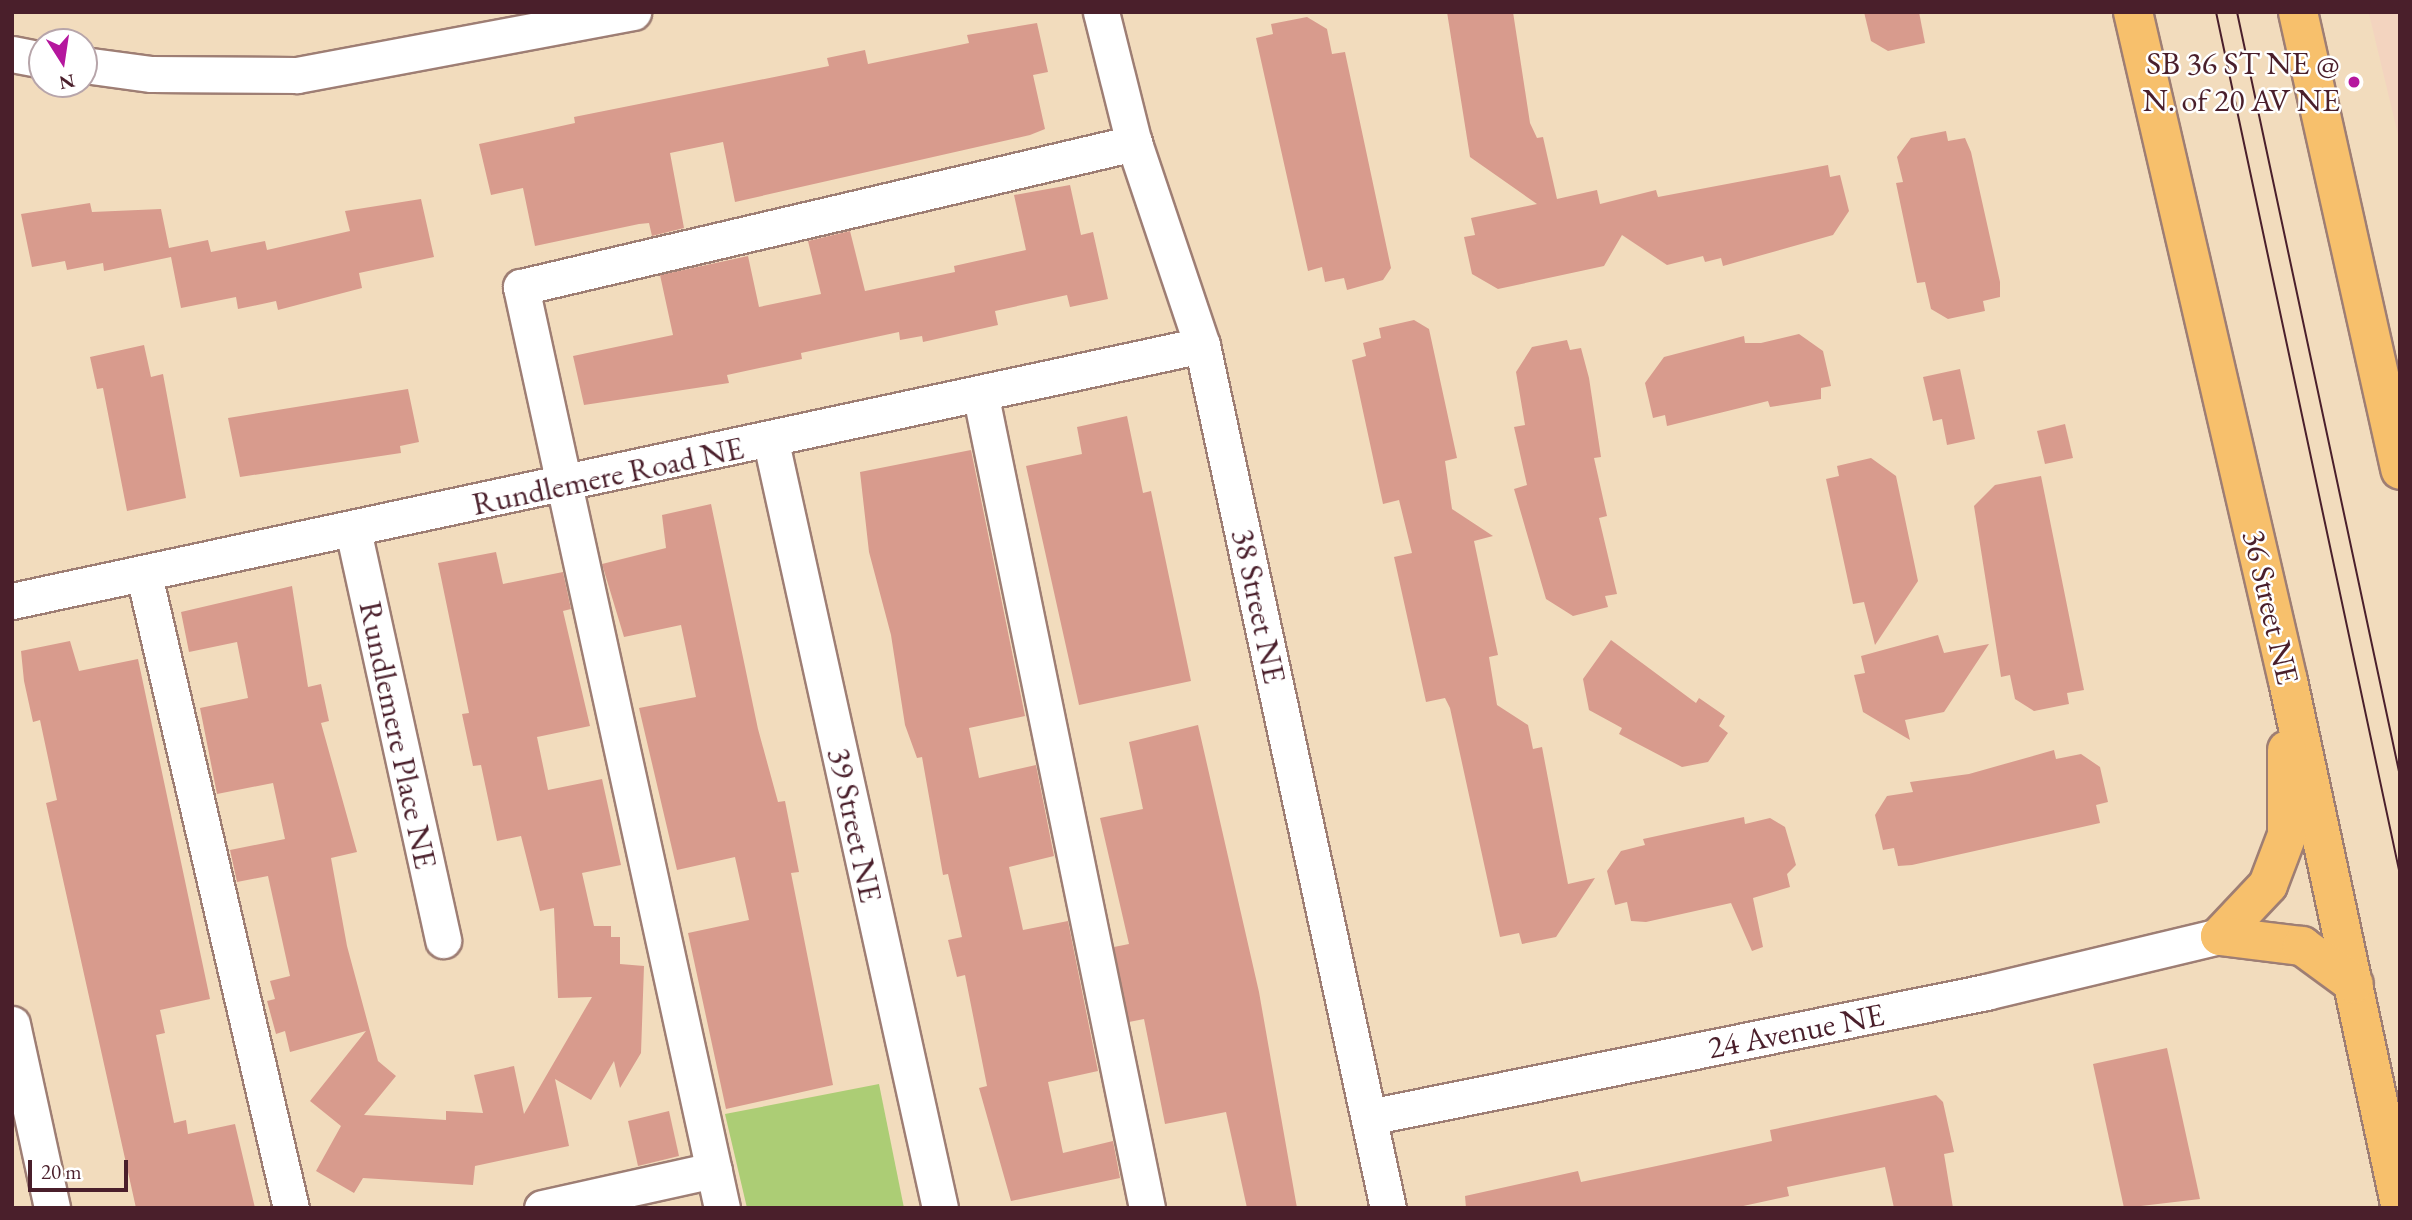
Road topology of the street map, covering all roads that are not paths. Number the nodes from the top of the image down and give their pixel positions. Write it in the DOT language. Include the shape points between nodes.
graph roads {
  1 [pos="634,12"];
  2 [pos="1101,12"];
  3 [pos="2133,12"];
  4 [pos="2299,15"];
  5 [pos="98,67"];
  6 [pos="1134,143"];
  7 [pos="1202,345"];
  8 [pos="981,397"];
  9 [pos="771,442"];
  10 [pos="2400,470"];
  11 [pos="561,485"];
  12 [pos="353,530"];
  13 [pos="144,575"];
  14 [pos="12,601"];
  15 [pos="2288,681"];
  16 [pos="2220,936"];
  17 [pos="443,940"];
  18 [pos="2354,984"];
  19 [pos="12,1024"];
  20 [pos="1369,1117"];
  21 [pos="715,1170"];
  22 [pos="2400,1204"];
  23 [pos="52,1208"];
  24 [pos="291,1208"];
  25 [pos="542,1208"];
  26 [pos="722,1208"];
  27 [pos="940,1208"];
  28 [pos="1147,1208"];
  29 [pos="1388,1208"];
  1 -- 5 [label="street" via="296,75 151,74"];
  2 -- 6 [label="street, 38 Street NE"];
  3 -- 15 [label="main road, 36 Street NE"];
  4 -- 10 [label="main road"];
  6 -- 7 [label="street, 38 Street NE"];
  6 -- 11 [label="street" via="521,287"];
  7 -- 8 [label="street, Rundlemere Road NE"];
  7 -- 20 [label="street, 38 Street NE"];
  8 -- 9 [label="street, Rundlemere Road NE"];
  8 -- 28 [label="street"];
  9 -- 11 [label="street, Rundlemere Road NE"];
  9 -- 27 [label="street, 39 Street NE"];
  11 -- 12 [label="street, Rundlemere Road NE"];
  11 -- 21 [label="street"];
  12 -- 13 [label="street, Rundlemere Road NE"];
  12 -- 17 [label="street, Rundlemere Place NE"];
  13 -- 14 [label="street, Rundlemere Road NE"];
  13 -- 24 [label="street"];
  15 -- 16 [label="main road" via="2287,835 2268,885"];
  15 -- 18 [label="main road, 36 Street NE"];
  16 -- 18 [label="main road" via="2302,946"];
  16 -- 20 [label="street, 24 Avenue NE" via="1986,992"];
  18 -- 22 [label="main road, 36 Street NE"];
  19 -- 23 [label="street"];
  20 -- 29 [label="street, 38 Street NE"];
  21 -- 25 [label="street"];
  21 -- 26 [label="street"];
}
